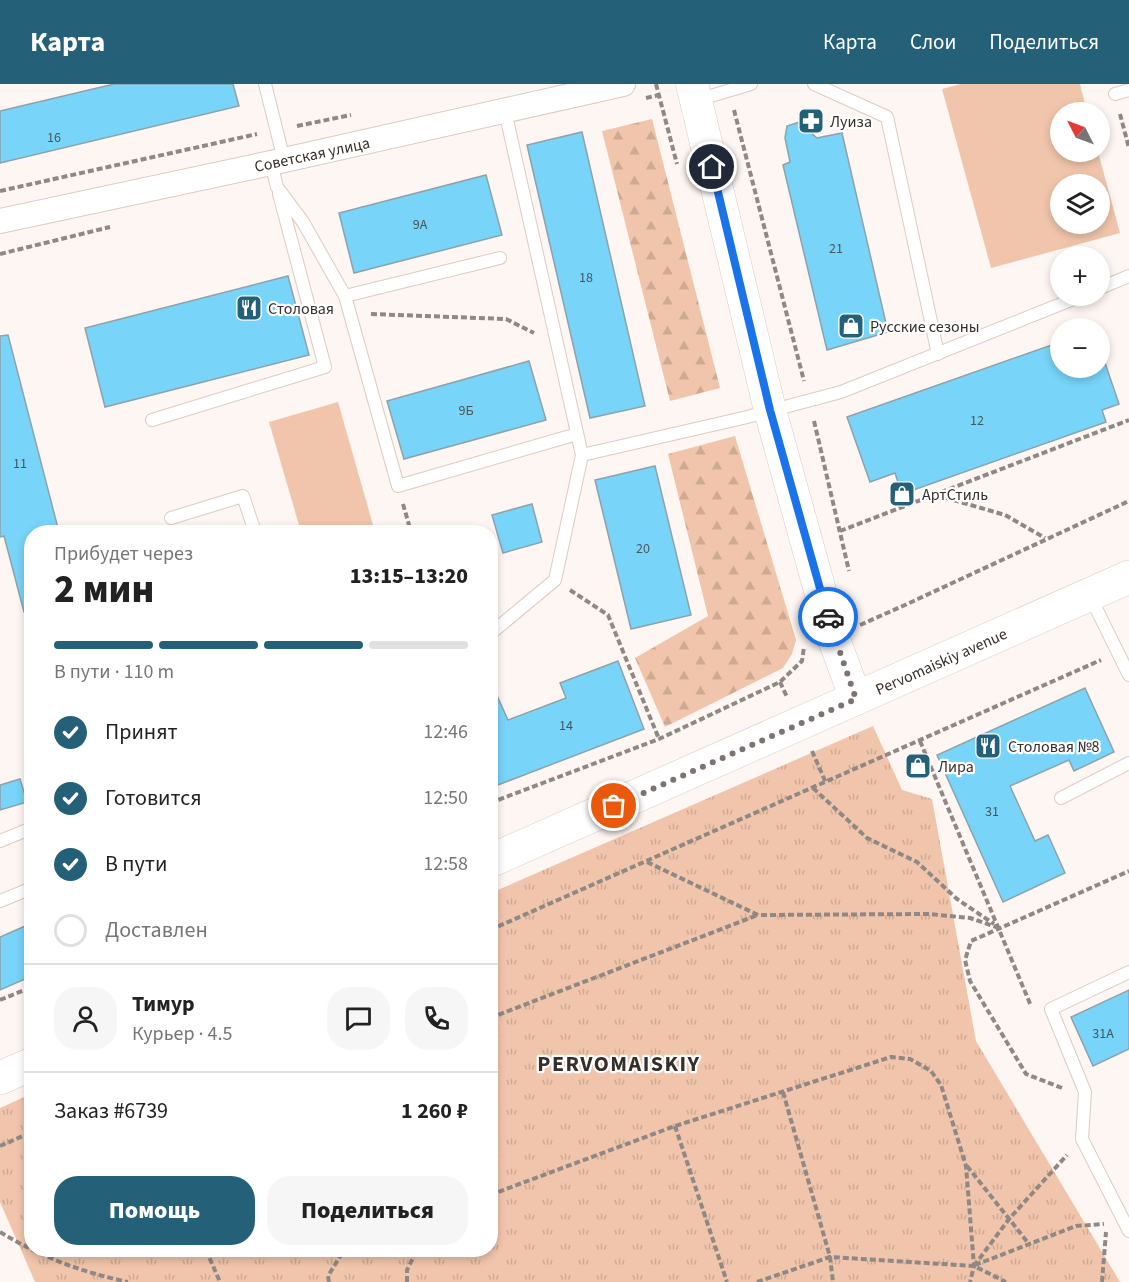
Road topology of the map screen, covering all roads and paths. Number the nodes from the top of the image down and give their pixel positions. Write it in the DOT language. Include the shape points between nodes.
graph roads {
  1 [pos="266,84"];
  2 [pos="623,84"];
  3 [pos="656,84"];
  4 [pos="751,84"];
  5 [pos="814,84"];
  6 [pos="1129,90"];
  7 [pos="729,91"];
  8 [pos="694,92"];
  9 [pos="1115,94"];
  10 [pos="505,111"];
  11 [pos="1129,148"];
  12 [pos="278,161"];
  13 [pos="677,164"];
  14 [pos="277,187"];
  15 [pos="0,221"];
  16 [pos="500,258"];
  17 [pos="1129,276"];
  18 [pos="1110,284"];
  19 [pos="345,296"];
  20 [pos="1056,306"];
  21 [pos="351,314"];
  22 [pos="559,345"];
  23 [pos="938,354"];
  24 [pos="809,399"];
  25 [pos="770,410"];
  26 [pos="152,420"];
  27 [pos="1129,420"];
  28 [pos="577,434"];
  29 [pos="582,455"];
  30 [pos="398,486"];
  31 [pos="936,495"];
  32 [pos="1129,501"];
  33 [pos="171,518"];
  34 [pos="253,525"];
  35 [pos="409,525"];
  36 [pos="840,531"];
  37 [pos="1046,539"];
  38 [pos="850,578"];
  39 [pos="1129,578"];
  40 [pos="555,580"];
  41 [pos="1089,595"];
  42 [pos="861,624"];
  43 [pos="498,627"];
  44 [pos="805,642"];
  45 [pos="1118,653"];
  46 [pos="1129,675"];
  47 [pos="856,699"];
  48 [pos="659,739"];
  49 [pos="920,741"];
  50 [pos="1129,763"];
  51 [pos="813,788"];
  52 [pos="1061,798"];
  53 [pos="498,800"];
  54 [pos="24,831"];
  55 [pos="0,841"];
  56 [pos="498,857"];
  57 [pos="646,862"];
  58 [pos="1129,871"];
  59 [pos="24,891"];
  60 [pos="0,901"];
  61 [pos="759,915"];
  62 [pos="498,927"];
  63 [pos="1000,928"];
  64 [pos="1129,972"];
  65 [pos="24,990"];
  66 [pos="0,1000"];
  67 [pos="1033,1012"];
  68 [pos="498,1015"];
  69 [pos="24,1068"];
  70 [pos="0,1078"];
  71 [pos="1066,1090"];
  72 [pos="783,1092"];
  73 [pos="675,1126"];
  74 [pos="24,1136"];
  75 [pos="1082,1139"];
  76 [pos="0,1146"];
  77 [pos="966,1166"];
  78 [pos="498,1192"];
  79 [pos="1009,1218"];
  80 [pos="1129,1231"];
  81 [pos="0,1232"];
  82 [pos="1029,1244"];
  83 [pos="24,1247"];
  84 [pos="48,1257"];
  85 [pos="209,1257"];
  86 [pos="340,1257"];
  87 [pos="413,1257"];
  88 [pos="830,1257"];
  89 [pos="974,1266"];
  90 [pos="91,1274"];
  91 [pos="91,1282"];
  92 [pos="128,1282"];
  93 [pos="220,1282"];
  94 [pos="328,1282"];
  95 [pos="407,1282"];
  96 [pos="727,1282"];
  97 [pos="757,1282"];
  98 [pos="833,1282"];
  99 [pos="970,1282"];
  100 [pos="1006,1282"];
  101 [pos="1102,1282"];
  1 -- 12 [label="lane"];
  2 -- 10 [label="street, Советская улица"];
  3 -- 13 [label="path"];
  4 -- 7 [label="lane"];
  5 -- 23 [label="lane" via="887,117"];
  6 -- 9 [label="lane"];
  7 -- 8 [label="lane"];
  7 -- 24 [label="path"];
  8 -- 25 [label="street"];
  9 -- 11 [label="path"];
  10 -- 12 [label="street, Советская улица"];
  10 -- 22 [label="lane"];
  12 -- 14 [label="lane"];
  12 -- 15 [label="street, Советская улица"];
  14 -- 19 [label="lane" via="303,222"];
  14 -- 26 [label="lane" via="326,368"];
  16 -- 19 [label="lane"];
  17 -- 18 [label="lane"];
  19 -- 21 [label="lane"];
  20 -- 23 [label="lane"];
  21 -- 22 [label="path" via="506,319"];
  21 -- 30 [label="lane"];
  22 -- 28 [label="lane"];
  23 -- 24 [label="lane" via="841,392"];
  24 -- 25 [label="lane"];
  24 -- 36 [label="path"];
  25 -- 29 [label="lane"];
  25 -- 47 [label="street" via="832,634"];
  27 -- 31 [label="path"];
  28 -- 29 [label="lane"];
  28 -- 30 [label="lane"];
  29 -- 40 [label="lane"];
  30 -- 35 [label="path"];
  31 -- 36 [label="path"];
  31 -- 37 [label="path" via="1005,515"];
  32 -- 37 [label="path"];
  33 -- 34 [label="lane" via="243,496"];
  36 -- 38 [label="path"];
  37 -- 42 [label="path"];
  39 -- 41 [label="main road, Pervomaiskiy avenue"];
  40 -- 43 [label="lane"];
  40 -- 48 [label="path" via="608,615"];
  41 -- 45 [label="lane"];
  41 -- 47 [label="main road, Pervomaiskiy avenue"];
  44 -- 48 [label="path" via="802,661 780,682"];
  45 -- 46 [label="lane"];
  45 -- 49 [label="path"];
  47 -- 56 [label="main road, Pervomaiskiy avenue"];
  48 -- 53 [label="path"];
  49 -- 51 [label="path"];
  49 -- 63 [label="path"];
  50 -- 52 [label="lane"];
  51 -- 57 [label="path"];
  51 -- 63 [label="path" via="867,838 917,862 957,899"];
  54 -- 55 [label="lane"];
  57 -- 61 [label="path"];
  57 -- 62 [label="path"];
  58 -- 63 [label="path"];
  59 -- 60 [label="lane"];
  61 -- 63 [label="path" via="929,914 970,918"];
  61 -- 68 [label="path"];
  63 -- 67 [label="path"];
  63 -- 71 [label="path" via="971,941 965,960 970,981 1026,1074"];
  64 -- 75 [label="lane" via="1051,1009 1085,1092"];
  65 -- 66 [label="path"];
  69 -- 70 [label="main road"];
  72 -- 73 [label="path"];
  72 -- 77 [label="path" via="891,1057 910,1059 931,1071 941,1085"];
  72 -- 88 [label="path"];
  73 -- 78 [label="path"];
  73 -- 96 [label="path"];
  74 -- 76 [label="path"];
  75 -- 79 [label="path"];
  75 -- 80 [label="lane"];
  77 -- 79 [label="path"];
  77 -- 89 [label="path"];
  79 -- 82 [label="path"];
  79 -- 89 [label="path"];
  81 -- 83 [label="path"];
  82 -- 89 [label="path"];
  82 -- 101 [label="path" via="1076,1226 1106,1223"];
  84 -- 90 [label="path"];
  85 -- 93 [label="path"];
  86 -- 94 [label="path"];
  87 -- 95 [label="path" via="406,1270"];
  88 -- 89 [label="path"];
  88 -- 97 [label="path"];
  88 -- 98 [label="path"];
  89 -- 99 [label="path"];
  89 -- 100 [label="path"];
  90 -- 91 [label="path"];
  90 -- 92 [label="path"];
}
